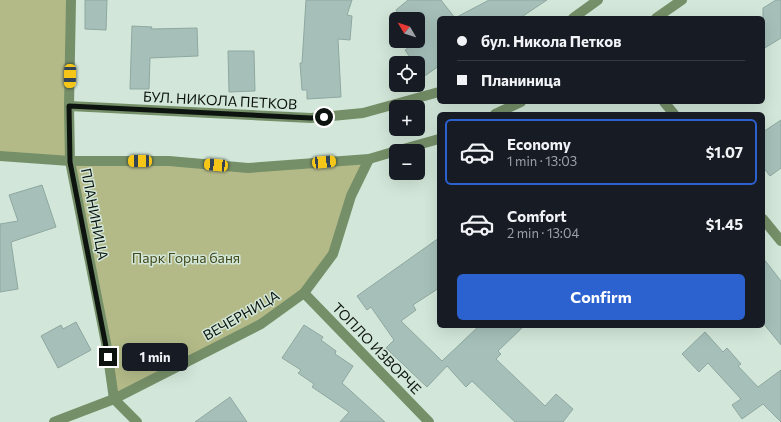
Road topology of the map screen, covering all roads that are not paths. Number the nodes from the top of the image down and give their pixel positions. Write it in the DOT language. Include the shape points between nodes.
graph roads {
  1 [pos="72,0"];
  2 [pos="598,0"];
  3 [pos="682,0"];
  4 [pos="576,16"];
  5 [pos="659,16"];
  6 [pos="437,93"];
  7 [pos="518,104"];
  8 [pos="666,104"];
  9 [pos="69,106"];
  10 [pos="500,112"];
  11 [pos="672,112"];
  12 [pos="437,140"];
  13 [pos="421,144"];
  14 [pos="389,153"];
  15 [pos="0,156"];
  16 [pos="369,159"];
  17 [pos="70,162"];
  18 [pos="765,221"];
  19 [pos="781,241"];
  20 [pos="304,293"];
  21 [pos="114,399"];
  22 [pos="54,422"];
  23 [pos="137,422"];
  24 [pos="429,422"];
  1 -- 9 [label="street, ПЛАНИНИЦА"];
  2 -- 4 [label="street"];
  3 -- 5 [label="street"];
  6 -- 9 [label="street, БУЛ. НИКОЛА ПЕТКОВ" via="363,113 311,118"];
  7 -- 10 [label="street"];
  8 -- 11 [label="street"];
  9 -- 17 [label="street, ПЛАНИНИЦА"];
  12 -- 13 [label="street"];
  14 -- 16 [label="street"];
  15 -- 17 [label="street"];
  16 -- 17 [label="street" via="248,168 168,161"];
  16 -- 20 [label="street, ВЕЧЕРНИЦА" via="351,196 333,254"];
  17 -- 21 [label="street, ПЛАНИНИЦА" via="106,343"];
  18 -- 19 [label="street"];
  20 -- 21 [label="street, ВЕЧЕРНИЦА" via="261,324"];
  20 -- 24 [label="street, ТОПЛО ИЗВОРЧЕ"];
  21 -- 22 [label="street, ВЕЧЕРНИЦА"];
  21 -- 23 [label="street"];
}
